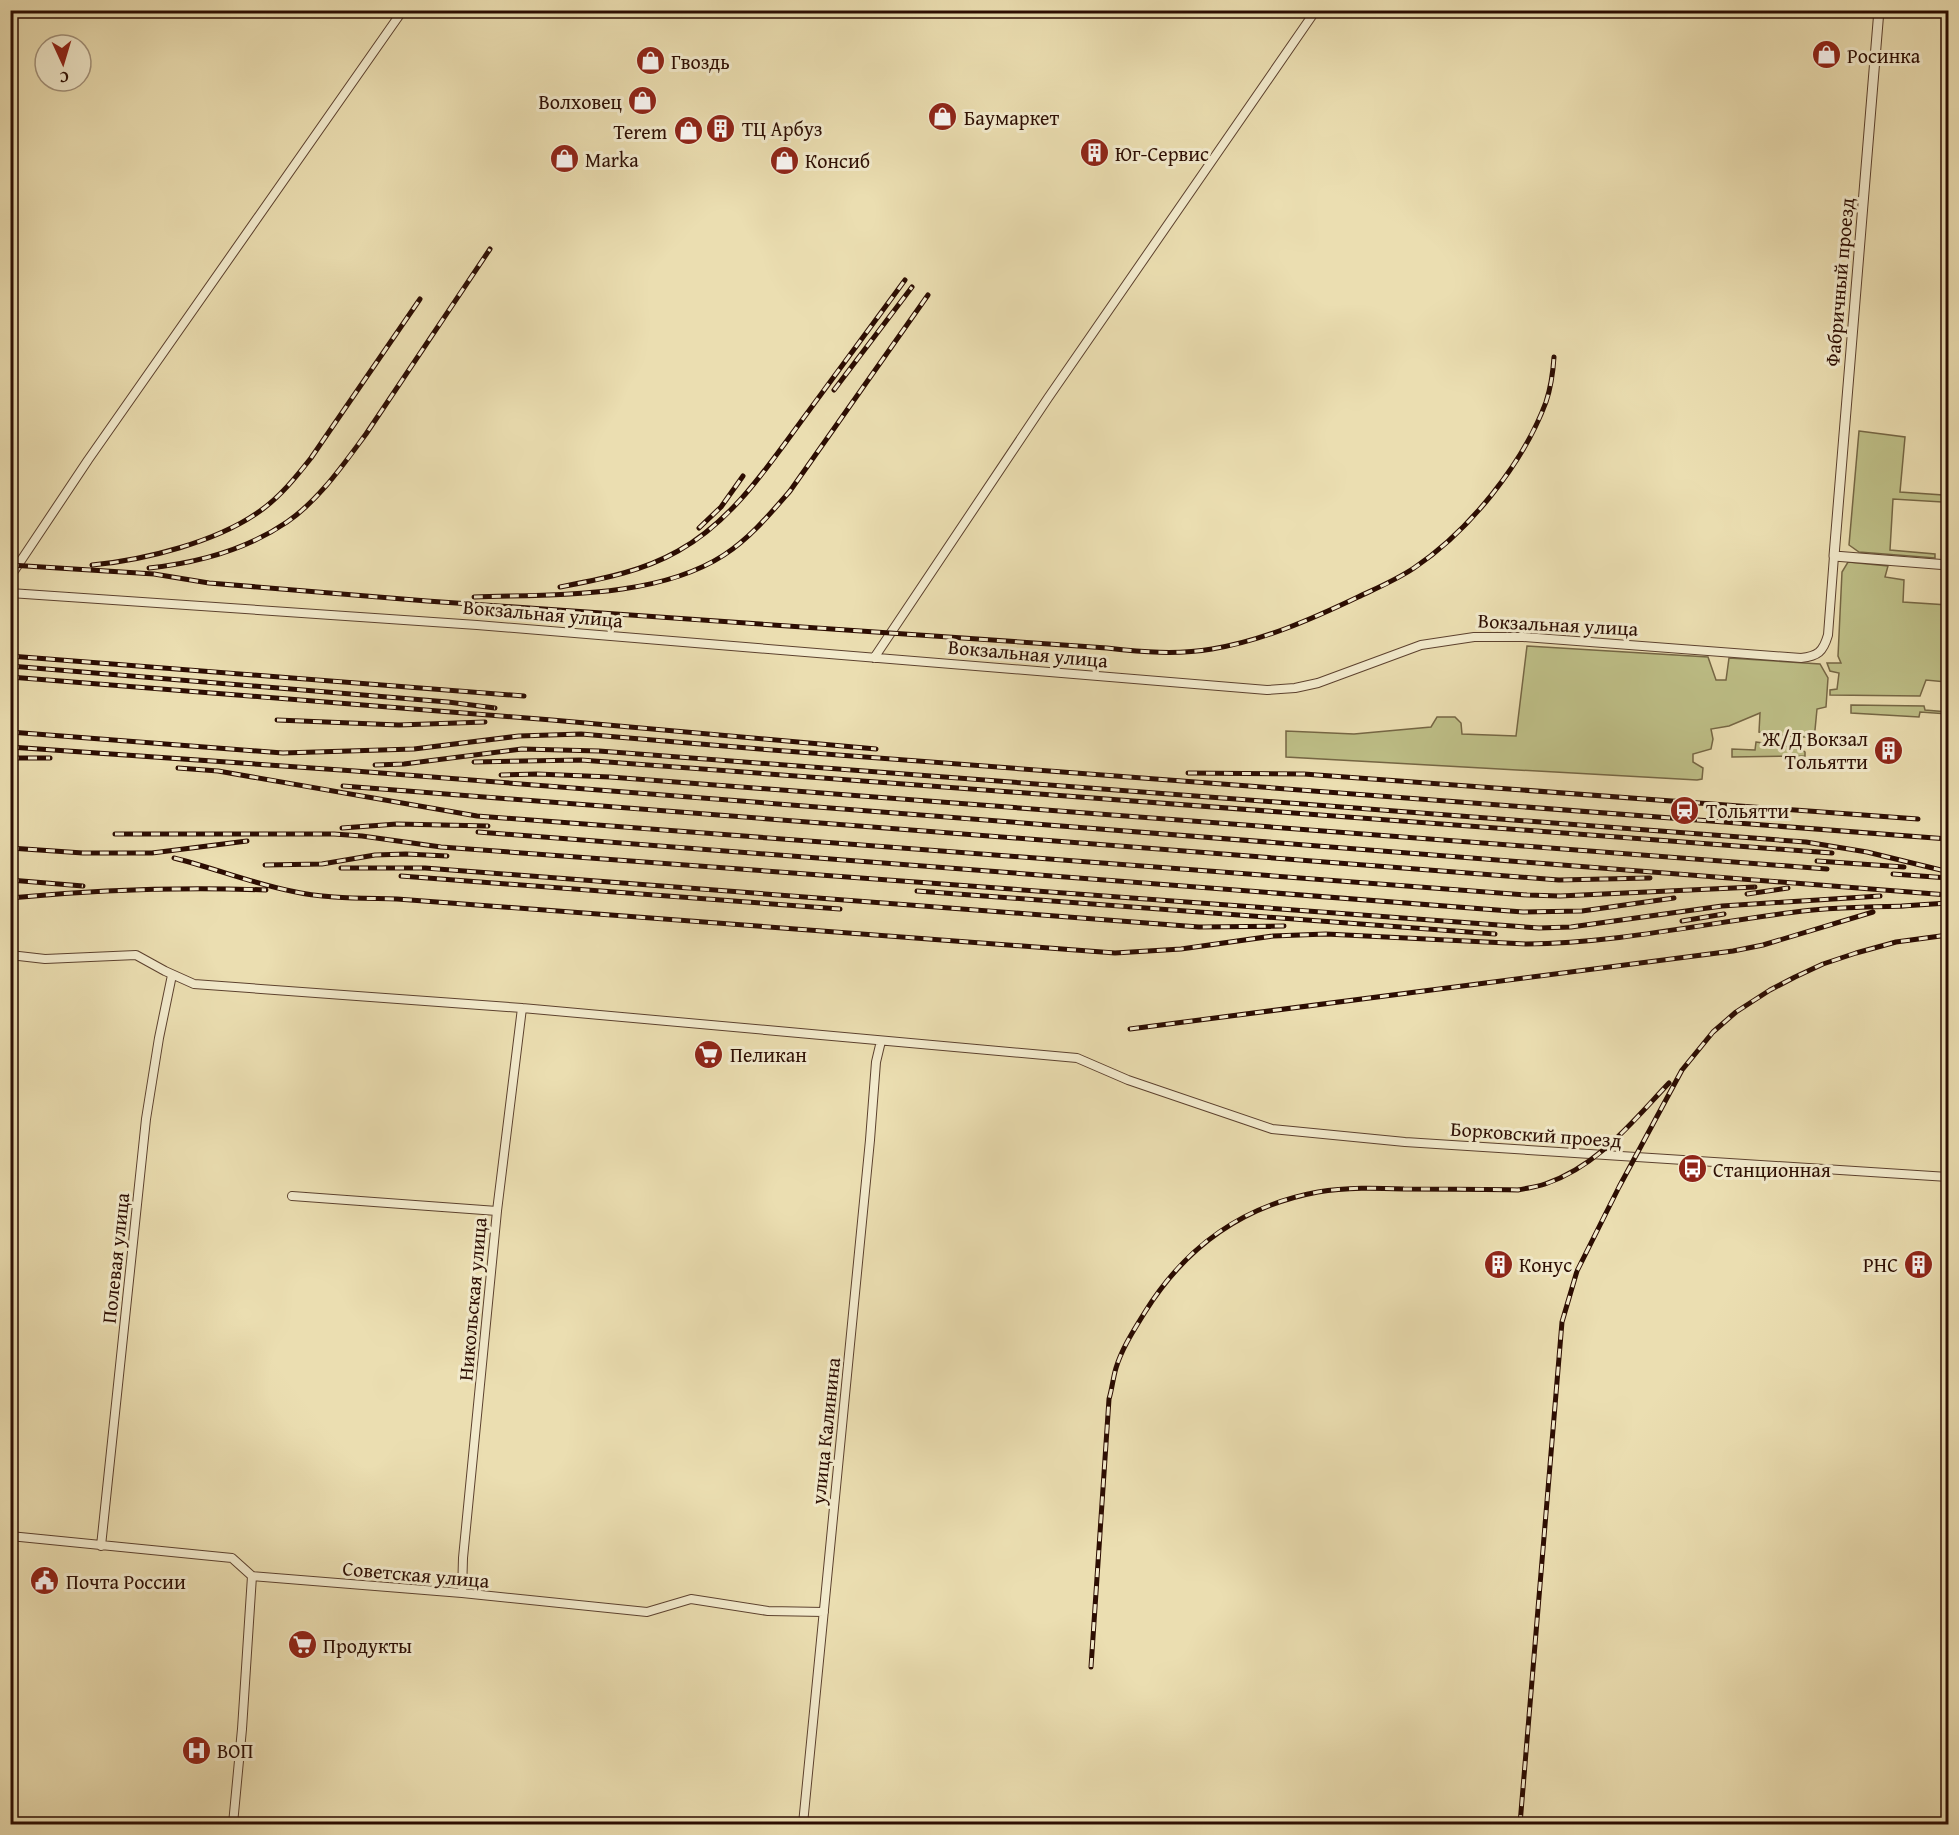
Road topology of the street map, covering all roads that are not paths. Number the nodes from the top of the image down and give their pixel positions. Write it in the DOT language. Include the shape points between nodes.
graph roads {
  1 [pos="403,10"];
  2 [pos="1316,10"];
  3 [pos="1879,10"];
  4 [pos="1834,556"];
  5 [pos="1948,565"];
  6 [pos="10,577"];
  7 [pos="10,593"];
  8 [pos="874,658"];
  9 [pos="10,955"];
  10 [pos="172,975"];
  11 [pos="522,1008"];
  12 [pos="881,1041"];
  13 [pos="1948,1177"];
  14 [pos="292,1196"];
  15 [pos="497,1211"];
  16 [pos="10,1536"];
  17 [pos="101,1546"];
  18 [pos="252,1576"];
  19 [pos="462,1593"];
  20 [pos="824,1612"];
  21 [pos="233,1824"];
  22 [pos="803,1824"];
  1 -- 6 [label="street"];
  2 -- 8 [label="street"];
  3 -- 4 [label="street, Фабричный проезд"];
  4 -- 5 [label="street"];
  4 -- 8 [label="street, Вокзальная улица" via="1828,635 1820,654 1812,657 1474,636 1421,645 1318,683 1268,690"];
  7 -- 8 [label="street, Вокзальная улица"];
  9 -- 10 [label="street" via="45,959 136,955"];
  10 -- 11 [label="street" via="194,984"];
  10 -- 17 [label="street, Полевая улица" via="146,1119"];
  11 -- 12 [label="street"];
  11 -- 15 [label="street, Никольская улица"];
  12 -- 13 [label="street, Борковский проезд" via="1077,1058 1128,1080 1272,1129 1405,1142"];
  12 -- 20 [label="street, улица Калинина"];
  14 -- 15 [label="street"];
  15 -- 19 [label="street, Никольская улица"];
  16 -- 17 [label="street"];
  17 -- 18 [label="street" via="232,1557"];
  18 -- 19 [label="street, Советская улица"];
  18 -- 21 [label="street"];
  19 -- 20 [label="street, Советская улица" via="647,1612 691,1599 768,1611"];
  20 -- 22 [label="street, улица Калинина"];
}
